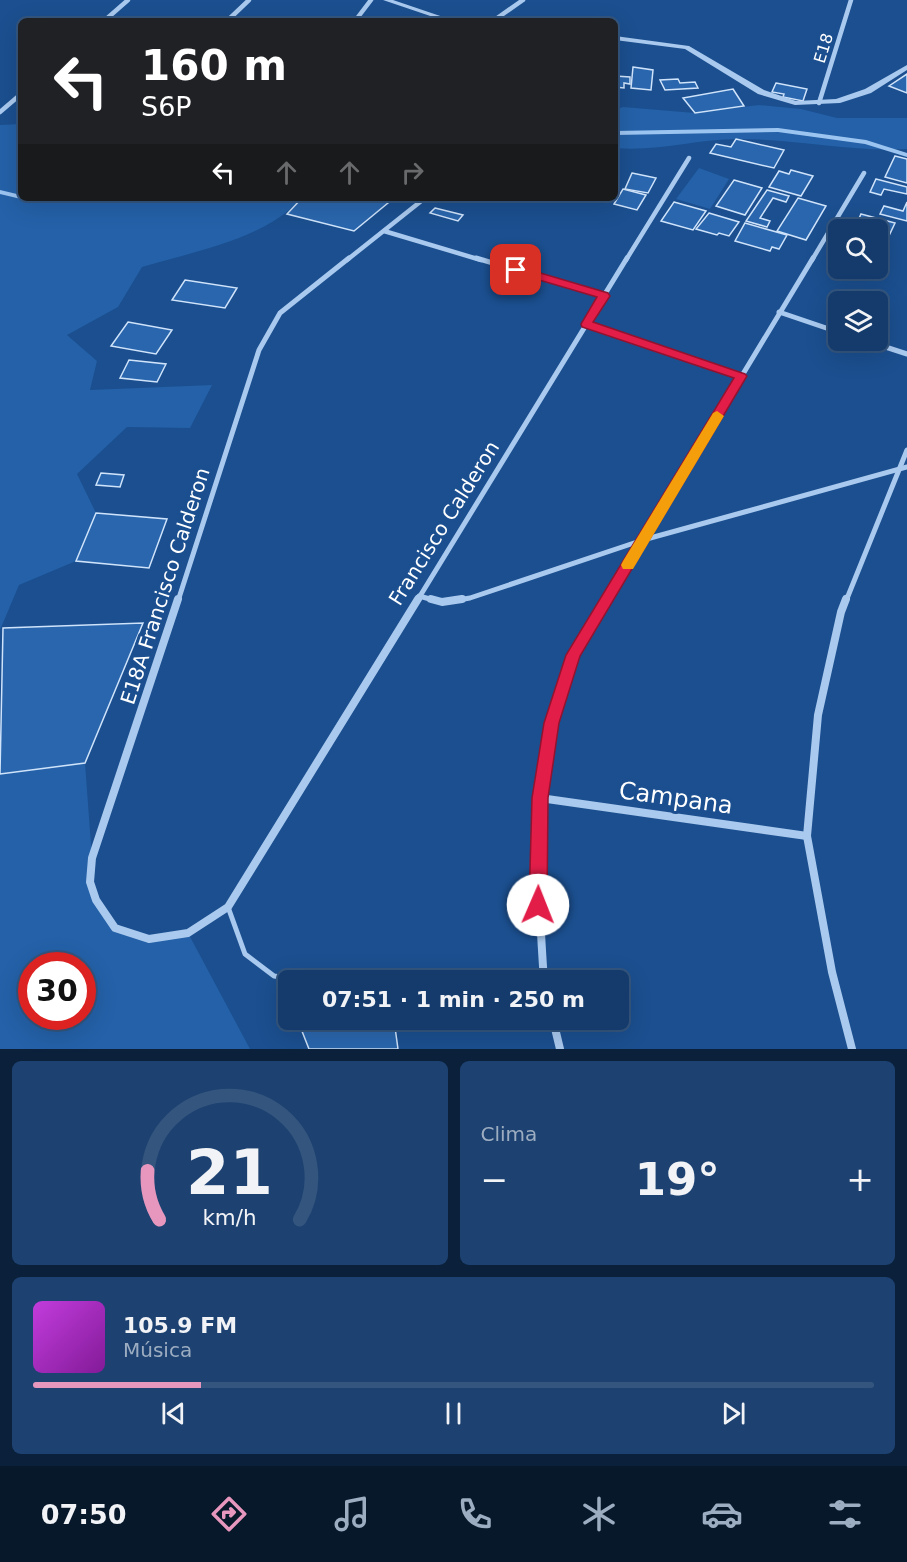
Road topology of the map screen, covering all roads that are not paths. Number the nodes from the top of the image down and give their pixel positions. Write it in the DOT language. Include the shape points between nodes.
graph roads {
  1 [pos="128,0"];
  2 [pos="249,0"];
  3 [pos="371,0"];
  4 [pos="386,0"];
  5 [pos="523,0"];
  6 [pos="851,0"];
  7 [pos="107,18"];
  8 [pos="230,18"];
  9 [pos="357,18"];
  10 [pos="443,18"];
  11 [pos="497,18"];
  12 [pos="618,38"];
  13 [pos="907,67"];
  14 [pos="18,96"];
  15 [pos="819,103"];
  16 [pos="0,112"];
  17 [pos="689,158"];
  18 [pos="864,172"];
  19 [pos="421,201"];
  20 [pos="384,231"];
  21 [pos="604,296"];
  22 [pos="778,312"];
  23 [pos="586,324"];
  24 [pos="828,329"];
  25 [pos="888,348"];
  26 [pos="907,354"];
  27 [pos="741,376"];
  28 [pos="907,450"];
  29 [pos="907,467"];
  30 [pos="898,469"];
  31 [pos="643,540"];
  32 [pos="419,596"];
  33 [pos="540,798"];
  34 [pos="807,836"];
  35 [pos="228,907"];
  36 [pos="543,970"];
  37 [pos="278,977"];
  38 [pos="555,1030"];
  39 [pos="560,1049"];
  40 [pos="852,1049"];
  1 -- 7 [label="street"];
  2 -- 8 [label="street"];
  3 -- 9 [label="street"];
  4 -- 10 [label="street"];
  5 -- 11 [label="street"];
  6 -- 15 [label="street, E18"];
  12 -- 15 [label="street" via="687,47 761,93 787,101"];
  13 -- 15 [label="street" via="868,91"];
  14 -- 16 [label="street"];
  17 -- 21 [label="street, Francisco Calderon"];
  18 -- 22 [label="street"];
  19 -- 20 [label="street, E18A Francisco Calderon"];
  20 -- 21 [label="street"];
  20 -- 35 [label="street, E18A Francisco Calderon" via="280,313 259,350 92,858 90,882 96,900 115,928 149,939 188,933"];
  21 -- 23 [label="street, Francisco Calderon"];
  22 -- 24 [label="street"];
  22 -- 27 [label="street"];
  23 -- 27 [label="street"];
  23 -- 32 [label="street, Francisco Calderon"];
  25 -- 26 [label="street"];
  27 -- 31 [label="street"];
  28 -- 30 [label="street"];
  29 -- 30 [label="street"];
  30 -- 31 [label="street"];
  30 -- 34 [label="street" via="841,612 818,715"];
  31 -- 32 [label="street" via="470,598 442,602"];
  31 -- 33 [label="street" via="573,655 551,723"];
  32 -- 35 [label="street, Francisco Calderon"];
  33 -- 34 [label="street, Campana"];
  33 -- 36 [label="street" via="538,905"];
  34 -- 40 [label="street" via="832,972"];
  35 -- 37 [label="lane" via="245,954"];
  38 -- 39 [label="street"];
}
